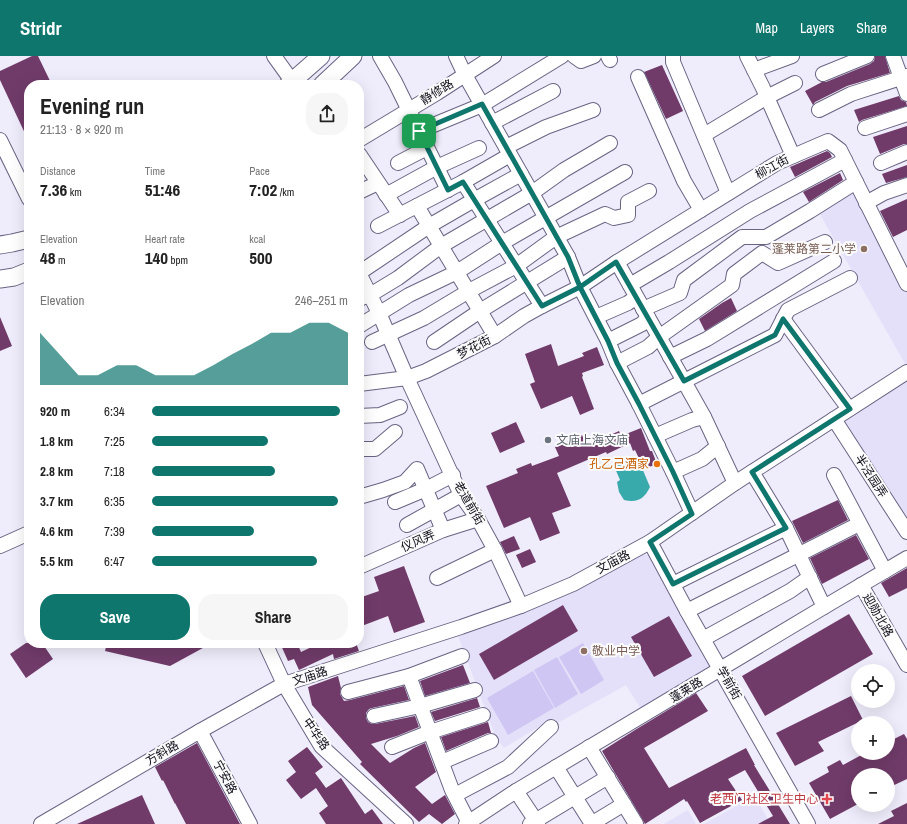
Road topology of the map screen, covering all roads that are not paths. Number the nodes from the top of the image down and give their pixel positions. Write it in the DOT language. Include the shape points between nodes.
graph roads {
  1 [pos="274,56"];
  2 [pos="321,56"];
  3 [pos="353,56"];
  4 [pos="380,56"];
  5 [pos="456,56"];
  6 [pos="494,56"];
  7 [pos="562,56"];
  8 [pos="574,56"];
  9 [pos="594,56"];
  10 [pos="673,56"];
  11 [pos="747,56"];
  12 [pos="792,56"];
  13 [pos="867,56"];
  14 [pos="893,56"];
  15 [pos="754,70"];
  16 [pos="823,74"];
  17 [pos="465,75"];
  18 [pos="638,77"];
  19 [pos="904,77"];
  20 [pos="288,80"];
  21 [pos="293,80"];
  22 [pos="327,80"];
  23 [pos="795,83"];
  24 [pos="553,91"];
  25 [pos="907,94"];
  26 [pos="767,97"];
  27 [pos="482,104"];
  28 [pos="408,110"];
  29 [pos="593,110"];
  30 [pos="819,110"];
  31 [pos="907,114"];
  32 [pos="492,123"];
  33 [pos="865,128"];
  34 [pos="419,131"];
  35 [pos="704,135"];
  36 [pos="364,137"];
  37 [pos="0,140"];
  38 [pos="610,143"];
  39 [pos="427,148"];
  40 [pos="479,148"];
  41 [pos="508,151"];
  42 [pos="907,152"];
  43 [pos="793,156"];
  44 [pos="845,160"];
  45 [pos="364,162"];
  46 [pos="398,162"];
  47 [pos="881,162"];
  48 [pos="437,167"];
  49 [pos="625,172"];
  50 [pos="521,174"];
  51 [pos="463,182"];
  52 [pos="856,182"];
  53 [pos="378,183"];
  54 [pos="907,185"];
  55 [pos="24,189"];
  56 [pos="364,190"];
  57 [pos="448,190"];
  58 [pos="649,191"];
  59 [pos="728,193"];
  60 [pos="532,194"];
  61 [pos="386,195"];
  62 [pos="474,200"];
  63 [pos="866,203"];
  64 [pos="417,206"];
  65 [pos="701,210"];
  66 [pos="400,215"];
  67 [pos="545,217"];
  68 [pos="487,220"];
  69 [pos="378,226"];
  70 [pos="429,226"];
  71 [pos="556,237"];
  72 [pos="24,239"];
  73 [pos="824,242"];
  74 [pos="502,243"];
  75 [pos="0,245"];
  76 [pos="441,246"];
  77 [pos="568,257"];
  78 [pos="616,262"];
  79 [pos="834,262"];
  80 [pos="516,266"];
  81 [pos="364,270"];
  82 [pos="456,272"];
  83 [pos="24,273"];
  84 [pos="850,278"];
  85 [pos="0,279"];
  86 [pos="527,283"];
  87 [pos="907,284"];
  88 [pos="630,285"];
  89 [pos="580,287"];
  90 [pos="468,292"];
  91 [pos="364,297"];
  92 [pos="636,297"];
  93 [pos="542,306"];
  94 [pos="480,311"];
  95 [pos="379,313"];
  96 [pos="646,313"];
  97 [pos="596,317"];
  98 [pos="783,319"];
  99 [pos="364,323"];
  100 [pos="388,334"];
  101 [pos="495,336"];
  102 [pos="659,337"];
  103 [pos="608,341"];
  104 [pos="372,342"];
  105 [pos="434,342"];
  106 [pos="670,357"];
  107 [pos="617,363"];
  108 [pos="907,372"];
  109 [pos="407,378"];
  110 [pos="684,381"];
  111 [pos="364,383"];
  112 [pos="639,404"];
  113 [pos="400,407"];
  114 [pos="850,409"];
  115 [pos="364,416"];
  116 [pos="704,417"];
  117 [pos="834,419"];
  118 [pos="395,432"];
  119 [pos="655,436"];
  120 [pos="718,446"];
  121 [pos="364,449"];
  122 [pos="673,472"];
  123 [pos="752,472"];
  124 [pos="453,475"];
  125 [pos="834,476"];
  126 [pos="735,483"];
  127 [pos="426,489"];
  128 [pos="461,495"];
  129 [pos="364,496"];
  130 [pos="395,502"];
  131 [pos="435,510"];
  132 [pos="692,514"];
  133 [pos="478,519"];
  134 [pos="859,524"];
  135 [pos="407,525"];
  136 [pos="786,528"];
  137 [pos="443,530"];
  138 [pos="907,532"];
  139 [pos="24,535"];
  140 [pos="650,542"];
  141 [pos="0,546"];
  142 [pos="495,550"];
  143 [pos="798,555"];
  144 [pos="907,558"];
  145 [pos="364,565"];
  146 [pos="885,571"];
  147 [pos="810,577"];
  148 [pos="437,578"];
  149 [pos="673,584"];
  150 [pos="861,585"];
  151 [pos="521,606"];
  152 [pos="824,607"];
  153 [pos="687,611"];
  154 [pos="703,638"];
  155 [pos="902,644"];
  156 [pos="267,648"];
  157 [pos="462,656"];
  158 [pos="907,665"];
  159 [pos="720,669"];
  160 [pos="409,676"];
  161 [pos="284,684"];
  162 [pos="475,690"];
  163 [pos="348,692"];
  164 [pos="420,706"];
  165 [pos="483,715"];
  166 [pos="374,716"];
  167 [pos="551,727"];
  168 [pos="200,731"];
  169 [pos="430,732"];
  170 [pos="491,741"];
  171 [pos="392,747"];
  172 [pos="589,747"];
  173 [pos="442,762"];
  174 [pos="556,767"];
  175 [pos="608,778"];
  176 [pos="516,791"];
  177 [pos="454,794"];
  178 [pos="575,797"];
  179 [pos="624,804"];
  180 [pos="467,823"];
  181 [pos="534,823"];
  182 [pos="41,824"];
  183 [pos="250,824"];
  184 [pos="406,824"];
  185 [pos="591,824"];
  186 [pos="636,824"];
  187 [pos="808,824"];
  1 -- 20 [label="street"];
  2 -- 21 [label="main road"];
  3 -- 22 [label="main road"];
  4 -- 28 [label="street"];
  5 -- 17 [label="street"];
  6 -- 17 [label="street, 静修路"];
  7 -- 27 [label="street"];
  8 -- 9 [label="street" via="581,61"];
  10 -- 35 [label="street" via="673,62"];
  11 -- 15 [label="street"];
  12 -- 15 [label="street"];
  13 -- 16 [label="street"];
  14 -- 19 [label="street"];
  15 -- 26 [label="street"];
  17 -- 27 [label="street"];
  17 -- 28 [label="street, 静修路"];
  18 -- 65 [label="street" via="684,180"];
  19 -- 25 [label="street"];
  19 -- 30 [label="street" via="851,94"];
  23 -- 26 [label="street"];
  24 -- 32 [label="street"];
  26 -- 35 [label="street"];
  26 -- 43 [label="street"];
  27 -- 32 [label="street"];
  27 -- 34 [label="street"];
  28 -- 34 [label="street"];
  28 -- 36 [label="street, 静修路"];
  29 -- 41 [label="street" via="546,127"];
  31 -- 33 [label="street"];
  32 -- 41 [label="street"];
  34 -- 39 [label="street"];
  35 -- 59 [label="street"];
  37 -- 55 [label="street"];
  38 -- 60 [label="street" via="564,170"];
  39 -- 46 [label="street"];
  39 -- 48 [label="street"];
  40 -- 48 [label="street"];
  41 -- 50 [label="street"];
  41 -- 51 [label="street"];
  42 -- 47 [label="street"];
  43 -- 44 [label="street, 柳江街" via="828,141 840,150"];
  43 -- 59 [label="street, 柳江街"];
  44 -- 52 [label="street, 柳江街"];
  44 -- 88 [label="street" via="750,211"];
  45 -- 53 [label="street"];
  48 -- 57 [label="street"];
  48 -- 61 [label="street"];
  49 -- 67 [label="street"];
  50 -- 60 [label="street"];
  50 -- 62 [label="street"];
  51 -- 57 [label="street"];
  51 -- 62 [label="street"];
  52 -- 63 [label="street, 柳江街"];
  52 -- 96 [label="street" via="766,237 742,237 684,280 680,293"];
  53 -- 56 [label="street"];
  53 -- 61 [label="street"];
  54 -- 63 [label="street"];
  57 -- 64 [label="street"];
  58 -- 71 [label="street" via="628,202 628,215 614,218 605,214"];
  59 -- 65 [label="street, 柳江街"];
  60 -- 67 [label="street"];
  60 -- 68 [label="street"];
  61 -- 66 [label="street"];
  62 -- 68 [label="street"];
  62 -- 70 [label="street"];
  63 -- 87 [label="street, 柳江街"];
  64 -- 66 [label="street"];
  64 -- 70 [label="street"];
  65 -- 78 [label="street, 柳江街"];
  66 -- 69 [label="street"];
  67 -- 71 [label="street"];
  67 -- 74 [label="street"];
  68 -- 74 [label="street"];
  68 -- 76 [label="street"];
  70 -- 76 [label="street"];
  70 -- 81 [label="street"];
  71 -- 77 [label="street"];
  71 -- 80 [label="street"];
  72 -- 75 [label="main road"];
  73 -- 102 [label="street" via="778,263 762,253 734,274 732,285"];
  74 -- 80 [label="street"];
  74 -- 82 [label="street"];
  76 -- 82 [label="street"];
  76 -- 91 [label="street" via="398,278"];
  77 -- 86 [label="street"];
  77 -- 89 [label="street"];
  78 -- 88 [label="street"];
  78 -- 89 [label="street, 柳江街"];
  79 -- 106 [label="street" via="707,339"];
  80 -- 86 [label="street"];
  80 -- 90 [label="street"];
  82 -- 90 [label="street"];
  82 -- 95 [label="street"];
  83 -- 85 [label="main road"];
  84 -- 98 [label="street" via="788,310"];
  86 -- 93 [label="street"];
  86 -- 94 [label="street"];
  88 -- 92 [label="street"];
  89 -- 93 [label="street, 梦花街"];
  89 -- 97 [label="street"];
  90 -- 94 [label="street"];
  90 -- 100 [label="street" via="424,318"];
  91 -- 95 [label="street, 老道前街"];
  92 -- 96 [label="street"];
  92 -- 97 [label="street"];
  93 -- 101 [label="street, 梦花街"];
  94 -- 101 [label="street"];
  94 -- 105 [label="street"];
  95 -- 99 [label="street"];
  95 -- 100 [label="street, 老道前街"];
  96 -- 102 [label="street"];
  96 -- 103 [label="street" via="642,324"];
  97 -- 103 [label="street"];
  98 -- 110 [label="street" via="775,335"];
  98 -- 114 [label="street"];
  100 -- 104 [label="street"];
  100 -- 109 [label="street, 老道前街"];
  101 -- 109 [label="street, 梦花街"];
  102 -- 106 [label="street"];
  102 -- 107 [label="street" via="648,347"];
  103 -- 107 [label="street"];
  106 -- 110 [label="street"];
  107 -- 112 [label="street"];
  108 -- 114 [label="street, 文庙路"];
  109 -- 111 [label="street, 梦花街"];
  109 -- 124 [label="street, 老道前街"];
  110 -- 112 [label="street"];
  110 -- 116 [label="street"];
  112 -- 119 [label="street"];
  113 -- 115 [label="street" via="380,415"];
  114 -- 117 [label="street, 文庙路"];
  116 -- 119 [label="street"];
  116 -- 120 [label="street"];
  117 -- 123 [label="street, 文庙路"];
  117 -- 138 [label="street, 半泾园弄"];
  118 -- 121 [label="street" via="375,449"];
  119 -- 122 [label="street"];
  120 -- 122 [label="street" via="702,459"];
  120 -- 126 [label="street"];
  122 -- 132 [label="street"];
  123 -- 126 [label="street, 文庙路"];
  123 -- 136 [label="street"];
  124 -- 127 [label="street"];
  124 -- 128 [label="street, 老道前街"];
  125 -- 134 [label="street"];
  126 -- 132 [label="street, 文庙路"];
  127 -- 129 [label="street" via="417,469 404,482"];
  127 -- 130 [label="street"];
  127 -- 131 [label="street"];
  128 -- 131 [label="street"];
  128 -- 133 [label="street, 老道前街"];
  131 -- 135 [label="street"];
  131 -- 137 [label="street"];
  132 -- 140 [label="street, 文庙路"];
  133 -- 137 [label="street, 仪风弄"];
  133 -- 142 [label="street, 老道前街"];
  134 -- 143 [label="street"];
  134 -- 146 [label="street"];
  136 -- 143 [label="street"];
  136 -- 149 [label="street"];
  137 -- 145 [label="street, 仪风弄"];
  139 -- 141 [label="street"];
  140 -- 149 [label="street, 学前街"];
  140 -- 151 [label="street, 文庙路" via="573,584"];
  142 -- 148 [label="street"];
  142 -- 151 [label="street, 老道前街"];
  143 -- 147 [label="street"];
  143 -- 153 [label="street"];
  144 -- 146 [label="street, 蓬莱路"];
  146 -- 150 [label="street, 蓬莱路"];
  147 -- 152 [label="street"];
  147 -- 154 [label="street" via="790,592"];
  149 -- 153 [label="street, 学前街"];
  150 -- 152 [label="street, 蓬莱路"];
  150 -- 155 [label="street, 迎勋北路"];
  151 -- 161 [label="street, 文庙路"];
  152 -- 159 [label="street, 蓬莱路"];
  153 -- 154 [label="street, 学前街"];
  154 -- 159 [label="street, 学前街"];
  155 -- 158 [label="street, 迎勋北路"];
  156 -- 161 [label="street, 中华路"];
  157 -- 160 [label="street"];
  159 -- 172 [label="street, 蓬莱路"];
  159 -- 187 [label="street, 学前街"];
  160 -- 163 [label="street"];
  160 -- 164 [label="street"];
  161 -- 168 [label="street, 方斜路"];
  161 -- 184 [label="street, 中华路" via="321,746"];
  162 -- 164 [label="street"];
  164 -- 166 [label="street"];
  164 -- 169 [label="street"];
  165 -- 169 [label="street"];
  167 -- 177 [label="street" via="508,767"];
  168 -- 182 [label="street, 方斜路"];
  168 -- 183 [label="street, 宁安路"];
  169 -- 171 [label="street"];
  169 -- 173 [label="street"];
  170 -- 173 [label="street"];
  172 -- 174 [label="street, 蓬莱路"];
  172 -- 175 [label="street"];
  173 -- 177 [label="street"];
  174 -- 176 [label="street, 蓬莱路"];
  174 -- 178 [label="street"];
  175 -- 178 [label="street"];
  175 -- 179 [label="street"];
  176 -- 180 [label="street, 蓬莱路"];
  176 -- 181 [label="street"];
  177 -- 180 [label="street"];
  178 -- 181 [label="street"];
  178 -- 185 [label="street"];
  179 -- 185 [label="street"];
  179 -- 186 [label="street"];
}
